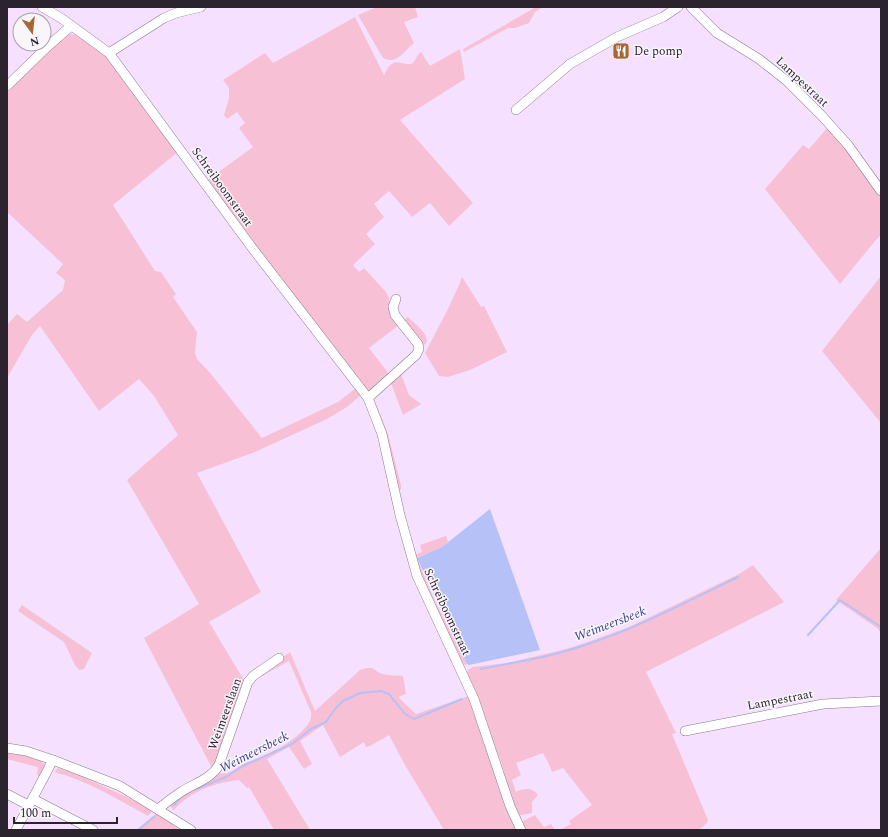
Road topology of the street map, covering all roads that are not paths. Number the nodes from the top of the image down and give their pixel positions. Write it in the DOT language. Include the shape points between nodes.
graph roads {
  1 [pos="42,7"];
  2 [pos="200,7"];
  3 [pos="678,7"];
  4 [pos="691,7"];
  5 [pos="71,26"];
  6 [pos="109,53"];
  7 [pos="7,86"];
  8 [pos="516,110"];
  9 [pos="881,191"];
  10 [pos="396,299"];
  11 [pos="368,398"];
  12 [pos="279,658"];
  13 [pos="881,701"];
  14 [pos="685,731"];
  15 [pos="7,748"];
  16 [pos="53,760"];
  17 [pos="7,794"];
  18 [pos="31,802"];
  19 [pos="158,809"];
  20 [pos="16,830"];
  21 [pos="93,830"];
  22 [pos="191,830"];
  23 [pos="521,830"];
  1 -- 5 [label="street, Schreiboomstraat"];
  2 -- 6 [label="street" via="164,18"];
  3 -- 8 [label="street" via="570,64"];
  4 -- 9 [label="street, Lampestraat" via="717,33 759,59 787,81 848,145"];
  5 -- 6 [label="street, Schreiboomstraat"];
  5 -- 7 [label="street"];
  6 -- 11 [label="street, Schreiboomstraat" via="253,249"];
  10 -- 11 [label="street" via="393,307 396,315 419,349 416,355"];
  11 -- 23 [label="street, Schreiboomstraat" via="382,434 417,576 474,699 510,806"];
  12 -- 19 [label="street, Weimeerslaan" via="248,682 216,771"];
  13 -- 14 [label="street, Lampestraat" via="823,704"];
  15 -- 16 [label="street"];
  16 -- 18 [label="street"];
  16 -- 19 [label="street" via="120,786"];
  17 -- 18 [label="street"];
  18 -- 20 [label="street"];
  18 -- 21 [label="street"];
  19 -- 22 [label="street"];
}
